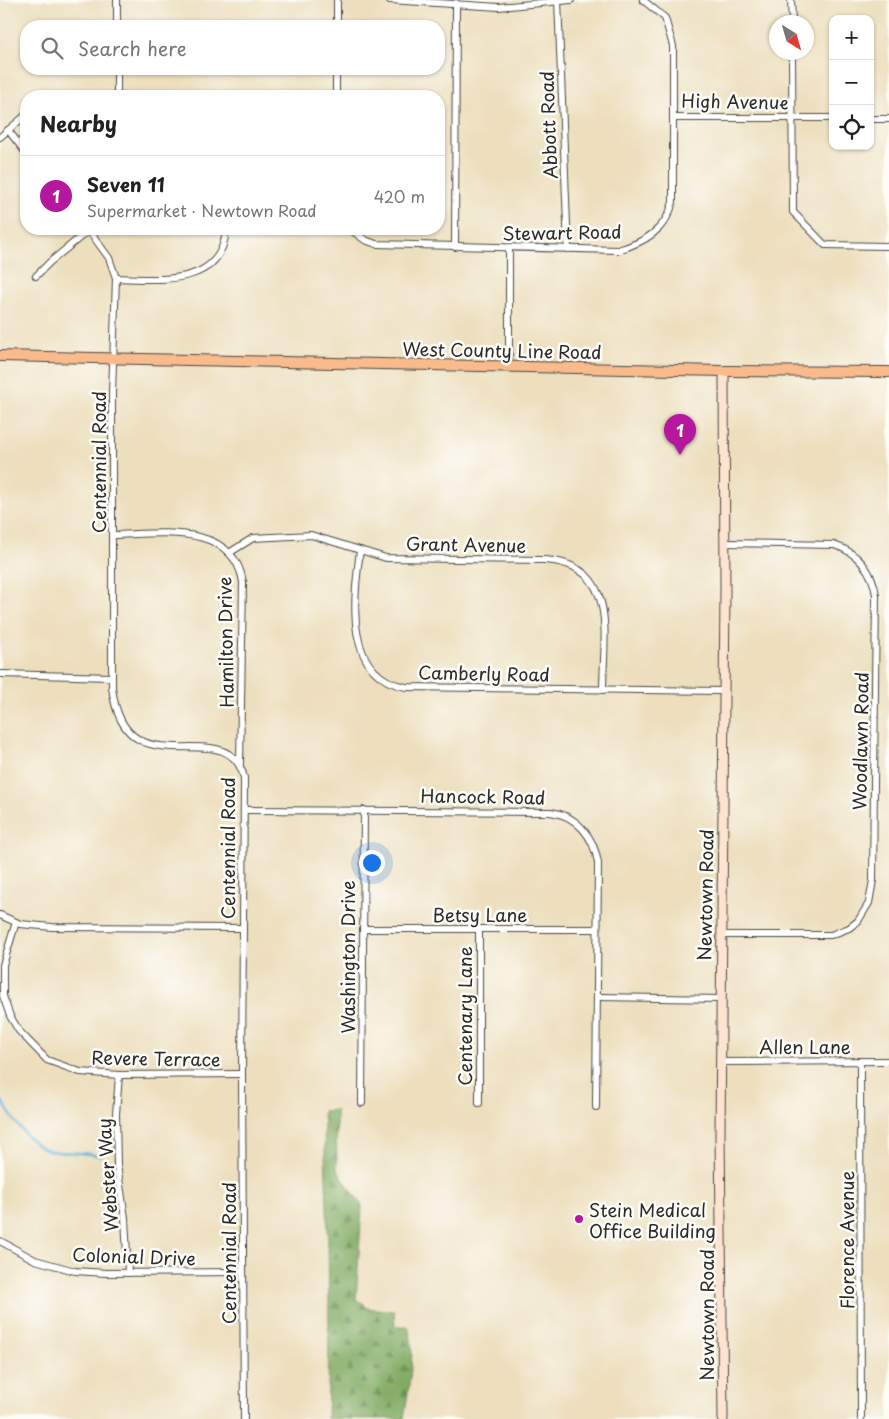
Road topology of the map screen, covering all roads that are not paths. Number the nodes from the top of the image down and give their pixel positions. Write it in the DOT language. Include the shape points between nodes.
graph roads {
  1 [pos="117,0"];
  2 [pos="337,0"];
  3 [pos="390,0"];
  4 [pos="571,0"];
  5 [pos="643,0"];
  6 [pos="791,0"];
  7 [pos="558,1"];
  8 [pos="456,4"];
  9 [pos="792,15"];
  10 [pos="117,20"];
  11 [pos="337,20"];
  12 [pos="792,60"];
  13 [pos="117,75"];
  14 [pos="336,75"];
  15 [pos="117,90"];
  16 [pos="336,90"];
  17 [pos="793,117"];
  18 [pos="674,118"];
  19 [pos="829,118"];
  20 [pos="874,119"];
  21 [pos="889,119"];
  22 [pos="20,120"];
  23 [pos="8,130"];
  24 [pos="0,136"];
  25 [pos="20,145"];
  26 [pos="82,235"];
  27 [pos="92,235"];
  28 [pos="226,235"];
  29 [pos="358,235"];
  30 [pos="889,246"];
  31 [pos="455,247"];
  32 [pos="509,249"];
  33 [pos="568,249"];
  34 [pos="36,276"];
  35 [pos="116,278"];
  36 [pos="0,356"];
  37 [pos="115,357"];
  38 [pos="509,366"];
  39 [pos="724,371"];
  40 [pos="889,372"];
  41 [pos="113,535"];
  42 [pos="725,544"];
  43 [pos="360,550"];
  44 [pos="229,553"];
  45 [pos="0,674"];
  46 [pos="112,677"];
  47 [pos="603,690"];
  48 [pos="723,691"];
  49 [pos="240,764"];
  50 [pos="244,810"];
  51 [pos="364,810"];
  52 [pos="0,915"];
  53 [pos="16,922"];
  54 [pos="243,928"];
  55 [pos="363,929"];
  56 [pos="480,929"];
  57 [pos="597,929"];
  58 [pos="721,935"];
  59 [pos="598,997"];
  60 [pos="721,999"];
  61 [pos="860,1061"];
  62 [pos="889,1061"];
  63 [pos="721,1062"];
  64 [pos="242,1074"];
  65 [pos="119,1075"];
  66 [pos="479,1103"];
  67 [pos="362,1104"];
  68 [pos="596,1107"];
  69 [pos="0,1241"];
  70 [pos="243,1272"];
  71 [pos="128,1273"];
  72 [pos="244,1419"];
  73 [pos="723,1419"];
  74 [pos="861,1419"];
  1 -- 10 [label="street"];
  2 -- 11 [label="street"];
  3 -- 8 [label="street"];
  4 -- 7 [label="street"];
  5 -- 18 [label="street, High Avenue" via="665,18 670,31"];
  6 -- 9 [label="street"];
  7 -- 8 [label="street" via="499,7"];
  7 -- 33 [label="street, Abbott Road"];
  8 -- 31 [label="street"];
  12 -- 17 [label="street"];
  13 -- 15 [label="street"];
  14 -- 16 [label="street"];
  17 -- 18 [label="street, High Avenue"];
  17 -- 19 [label="street, High Avenue"];
  17 -- 30 [label="street" via="793,212 825,245"];
  18 -- 33 [label="street, Stewart Road" via="673,202 670,215 662,226 643,241 618,250"];
  20 -- 21 [label="street"];
  22 -- 23 [label="street"];
  23 -- 24 [label="street"];
  23 -- 25 [label="street"];
  26 -- 34 [label="street"];
  27 -- 35 [label="street, Centennial Road" via="109,258"];
  28 -- 35 [label="street" via="225,242 211,263 197,273 178,279"];
  29 -- 31 [label="street, Stewart Road" via="376,244"];
  31 -- 32 [label="street, Stewart Road"];
  32 -- 33 [label="street, Stewart Road"];
  32 -- 38 [label="street"];
  35 -- 37 [label="street, Centennial Road"];
  36 -- 37 [label="main road, West County Line Road"];
  37 -- 38 [label="main road, West County Line Road"];
  37 -- 41 [label="street, Centennial Road" via="112,393"];
  38 -- 39 [label="main road, West County Line Road"];
  39 -- 40 [label="main road, West County Line Road"];
  39 -- 42 [label="street, Newtown Road"];
  41 -- 44 [label="street, Hamilton Drive" via="202,536 221,545"];
  41 -- 46 [label="street, Centennial Road"];
  42 -- 48 [label="street, Newtown Road"];
  42 -- 58 [label="street, Woodlawn Road" via="834,545 850,552 871,574 876,595 875,791 872,894 858,921 831,936"];
  43 -- 44 [label="street, Grant Avenue" via="320,536 274,535 253,538"];
  43 -- 47 [label="street, Grant Avenue" via="386,558 556,560 576,567 590,578 603,602"];
  43 -- 47 [label="street, Camberly Road" via="357,582 359,647 369,666 391,683 406,687"];
  44 -- 49 [label="street, Hamilton Drive" via="242,582"];
  45 -- 46 [label="street"];
  46 -- 49 [label="street, Centennial Road" via="113,701 119,718 138,739 163,747 223,750"];
  47 -- 48 [label="street, Camberly Road"];
  48 -- 58 [label="street, Newtown Road"];
  49 -- 50 [label="street, Centennial Road" via="244,778"];
  50 -- 51 [label="street, Hancock Road"];
  50 -- 54 [label="street, Centennial Road"];
  51 -- 55 [label="street, Washington Drive"];
  51 -- 57 [label="street, Hancock Road" via="550,812 564,815 585,831 596,852"];
  52 -- 53 [label="street"];
  53 -- 54 [label="street" via="52,927"];
  53 -- 65 [label="street, Revere Terrace" via="3,965 2,985 5,1004 19,1032 38,1053 55,1064 80,1072"];
  54 -- 64 [label="street, Centennial Road"];
  55 -- 56 [label="street, Betsy Lane"];
  55 -- 67 [label="street, Washington Drive"];
  56 -- 57 [label="street, Betsy Lane"];
  56 -- 66 [label="street, Centenary Lane"];
  57 -- 59 [label="street, Hancock Road"];
  58 -- 60 [label="street, Newtown Road"];
  59 -- 60 [label="street"];
  59 -- 68 [label="street, Hancock Road"];
  60 -- 63 [label="street, Newtown Road"];
  61 -- 62 [label="street, Allen Lane"];
  61 -- 63 [label="street, Allen Lane"];
  61 -- 74 [label="street, Florence Avenue"];
  63 -- 73 [label="street, Newtown Road"];
  64 -- 65 [label="street, Revere Terrace"];
  64 -- 70 [label="street, Centennial Road"];
  65 -- 71 [label="street, Webster Way" via="117,1166 125,1218"];
  69 -- 71 [label="street, Colonial Drive" via="58,1268"];
  70 -- 71 [label="street, Colonial Drive"];
  70 -- 72 [label="street, Centennial Road"];
}
